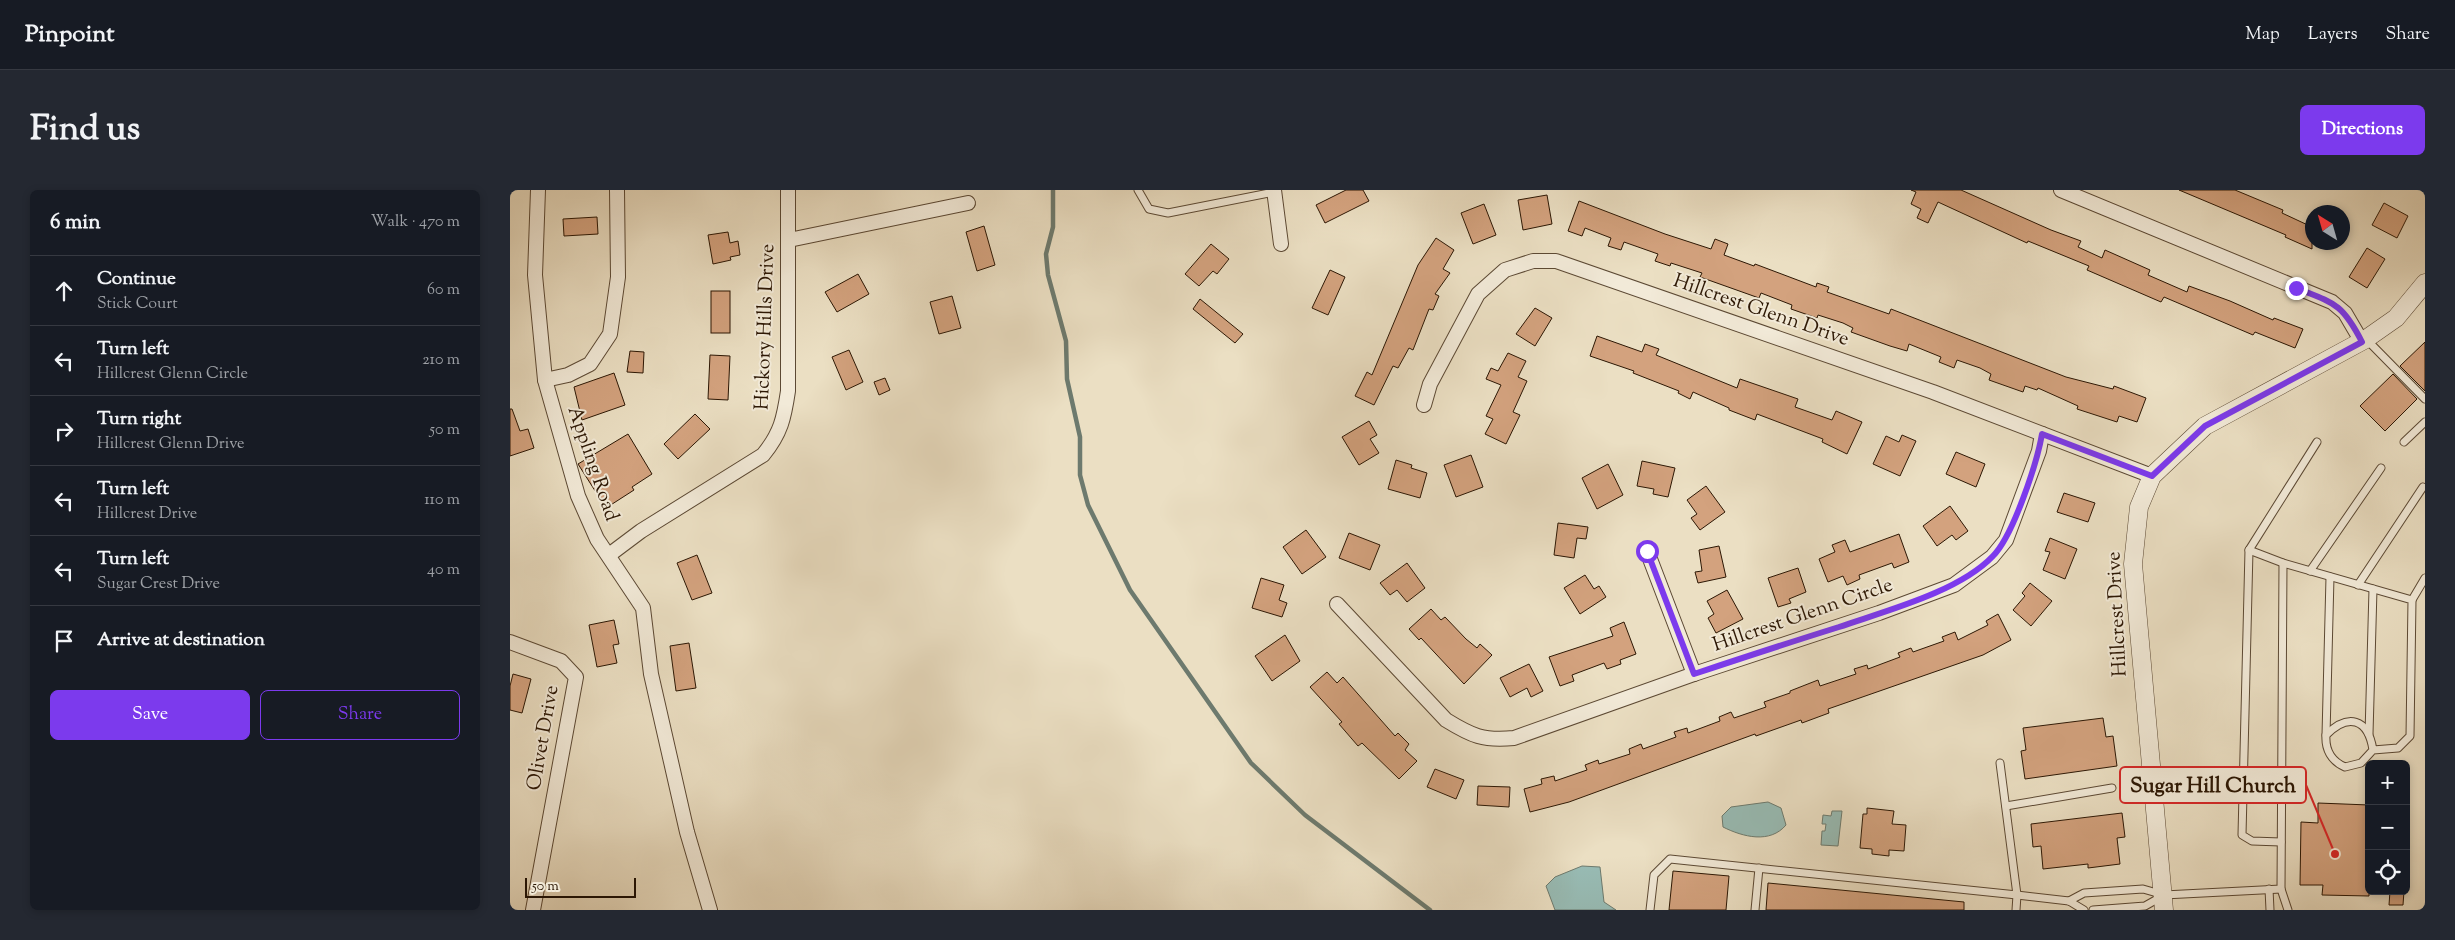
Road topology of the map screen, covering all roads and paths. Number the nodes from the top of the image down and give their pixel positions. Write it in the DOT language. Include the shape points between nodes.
graph roads {
  1 [pos="538,190"];
  2 [pos="616,190"];
  3 [pos="788,190"];
  4 [pos="1138,190"];
  5 [pos="2061,190"];
  6 [pos="1274,191"];
  7 [pos="968,203"];
  8 [pos="789,240"];
  9 [pos="1281,244"];
  10 [pos="2425,283"];
  11 [pos="2364,340"];
  12 [pos="545,380"];
  13 [pos="2425,399"];
  14 [pos="1424,405"];
  15 [pos="2425,422"];
  16 [pos="2042,434"];
  17 [pos="2317,442"];
  18 [pos="2404,442"];
  19 [pos="2381,468"];
  20 [pos="2152,476"];
  21 [pos="2423,487"];
  22 [pos="2249,550"];
  23 [pos="1647,551"];
  24 [pos="609,555"];
  25 [pos="2283,563"];
  26 [pos="2310,571"];
  27 [pos="2330,577"];
  28 [pos="2425,578"];
  29 [pos="2358,585"];
  30 [pos="2373,589"];
  31 [pos="2412,600"];
  32 [pos="1337,604"];
  33 [pos="510,642"];
  34 [pos="1694,674"];
  35 [pos="2326,735"];
  36 [pos="2369,735"];
  37 [pos="2373,750"];
  38 [pos="2000,763"];
  39 [pos="2112,788"];
  40 [pos="2006,806"];
  41 [pos="2281,842"];
  42 [pos="1759,868"];
  43 [pos="2269,889"];
  44 [pos="2281,889"];
  45 [pos="2017,895"];
  46 [pos="2069,901"];
  47 [pos="2164,902"];
  48 [pos="532,910"];
  49 [pos="710,910"];
  50 [pos="1650,910"];
  51 [pos="1755,910"];
  52 [pos="2016,910"];
  53 [pos="2069,910"];
  54 [pos="2084,910"];
  55 [pos="2093,910"];
  56 [pos="2270,910"];
  57 [pos="2288,910"];
  1 -- 12 [label="street, Appling Road" via="535,275"];
  2 -- 12 [label="street" via="618,277 610,334 590,364 568,375"];
  3 -- 8 [label="street, Hickory Hills Drive"];
  4 -- 6 [label="lane" via="1149,209 1168,213"];
  5 -- 11 [label="street" via="2332,302 2345,313"];
  6 -- 9 [label="street"];
  7 -- 8 [label="street"];
  8 -- 24 [label="street, Hickory Hills Drive" via="788,391 784,419 776,439 763,455 641,531"];
  10 -- 11 [label="street, Hillcrest Drive" via="2396,318"];
  11 -- 13 [label="lane"];
  11 -- 20 [label="street, Hillcrest Drive" via="2205,426"];
  12 -- 24 [label="street, Appling Road" via="578,496 597,539"];
  14 -- 16 [label="street, Hillcrest Glenn Drive" via="1430,384 1478,294 1505,270 1533,261 1556,261 1933,392"];
  15 -- 18 [label="lane"];
  16 -- 20 [label="street, Hillcrest Glenn Drive"];
  16 -- 34 [label="street, Hillcrest Glenn Circle" via="2039,451 2006,540 1992,557 1954,585"];
  17 -- 22 [label="lane"];
  19 -- 26 [label="lane"];
  20 -- 47 [label="street, Hillcrest Drive" via="2139,507 2133,564"];
  21 -- 29 [label="lane"];
  22 -- 25 [label="lane"];
  22 -- 41 [label="lane" via="2242,834 2252,842"];
  23 -- 34 [label="street"];
  24 -- 49 [label="street, Appling Road" via="642,608 651,674 686,832"];
  25 -- 26 [label="lane"];
  25 -- 41 [label="lane"];
  26 -- 27 [label="lane"];
  27 -- 29 [label="lane"];
  27 -- 35 [label="lane"];
  28 -- 31 [label="lane"];
  29 -- 30 [label="lane"];
  30 -- 31 [label="lane"];
  30 -- 36 [label="lane"];
  31 -- 37 [label="lane" via="2410,736 2398,748"];
  32 -- 34 [label="street, Hillcrest Glenn Circle" via="1446,720 1467,733 1491,741 1514,738"];
  33 -- 48 [label="street, Olivet Drive" via="561,660 576,678"];
  35 -- 36 [label="lane" via="2341,723 2353,720 2362,724"];
  35 -- 37 [label="lane" via="2327,750 2345,767 2361,763"];
  36 -- 37 [label="lane"];
  38 -- 40 [label="lane"];
  39 -- 40 [label="lane"];
  40 -- 45 [label="lane"];
  41 -- 44 [label="lane"];
  42 -- 45 [label="lane"];
  42 -- 50 [label="lane" via="1670,859 1654,875"];
  42 -- 51 [label="lane"];
  43 -- 44 [label="lane"];
  43 -- 47 [label="lane"];
  43 -- 56 [label="lane"];
  44 -- 57 [label="lane"];
  45 -- 46 [label="lane"];
  45 -- 52 [label="lane"];
  46 -- 47 [label="lane" via="2084,893 2143,889"];
  46 -- 53 [label="lane"];
  46 -- 54 [label="lane"];
  47 -- 55 [label="lane"];
}
